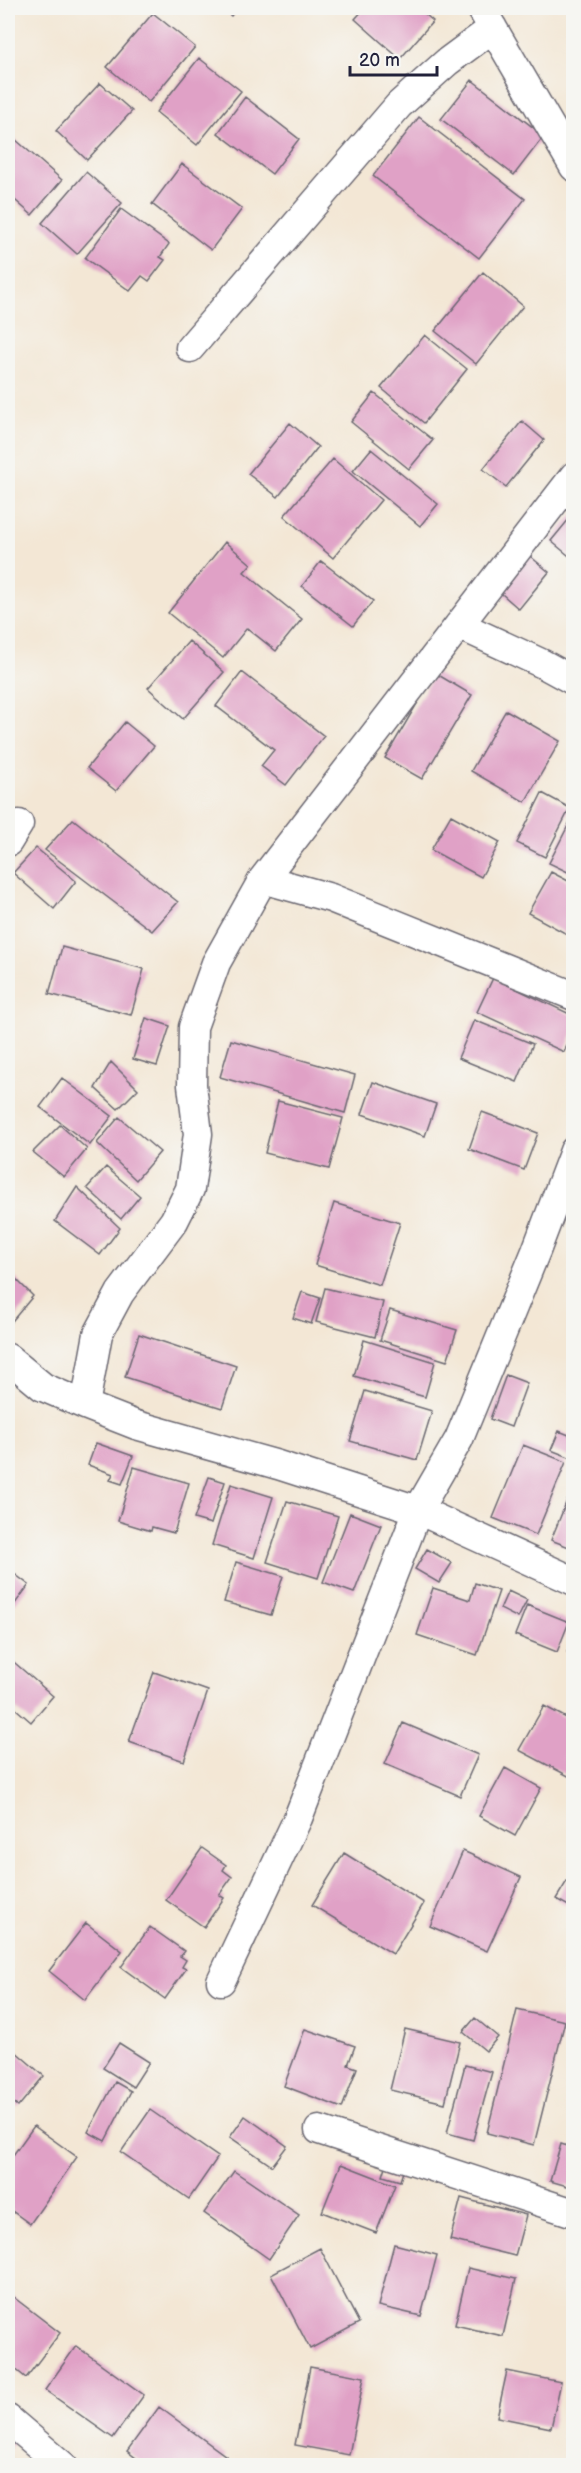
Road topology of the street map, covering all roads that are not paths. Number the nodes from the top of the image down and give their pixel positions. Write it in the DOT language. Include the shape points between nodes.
graph roads {
  1 [pos="487,18"];
  2 [pos="573,167"];
  3 [pos="190,348"];
  4 [pos="573,476"];
  5 [pos="459,625"];
  6 [pos="573,681"];
  7 [pos="263,879"];
  8 [pos="573,996"];
  9 [pos="573,1151"];
  10 [pos="8,1358"];
  11 [pos="85,1405"];
  12 [pos="418,1510"];
  13 [pos="573,1581"];
  14 [pos="221,1981"];
  15 [pos="320,2130"];
  16 [pos="573,2213"];
  17 [pos="8,2419"];
  18 [pos="63,2466"];
  1 -- 2 [label="street"];
  1 -- 3 [label="street" via="447,62 399,105"];
  4 -- 5 [label="street"];
  5 -- 6 [label="street"];
  5 -- 7 [label="street"];
  7 -- 8 [label="street" via="331,898"];
  7 -- 11 [label="street" via="216,963 193,1027 192,1085 198,1134 190,1190 174,1221 120,1293 98,1334"];
  9 -- 12 [label="street" via="459,1439"];
  10 -- 11 [label="street" via="43,1387"];
  11 -- 12 [label="street" via="136,1425"];
  12 -- 13 [label="street"];
  12 -- 14 [label="street" via="298,1818"];
  15 -- 16 [label="street"];
  17 -- 18 [label="street"];
}
